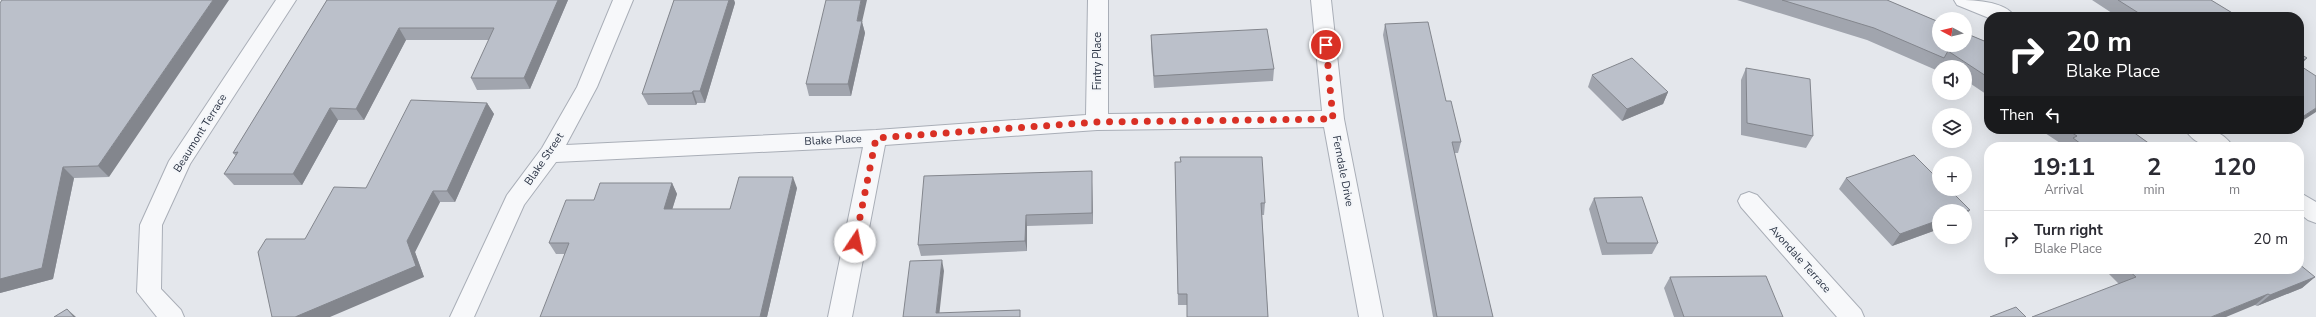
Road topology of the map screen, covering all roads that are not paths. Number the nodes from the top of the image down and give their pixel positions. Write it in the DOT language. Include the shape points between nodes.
graph roads {
  1 [pos="286,0"];
  2 [pos="622,0"];
  3 [pos="1098,0"];
  4 [pos="1321,0"];
  5 [pos="1964,0"];
  6 [pos="1994,12"];
  7 [pos="1333,119"];
  8 [pos="1097,122"];
  9 [pos="2203,134"];
  10 [pos="876,138"];
  11 [pos="2215,142"];
  12 [pos="550,154"];
  13 [pos="1749,201"];
  14 [pos="2304,205"];
  15 [pos="2316,214"];
  16 [pos="172,317"];
  17 [pos="462,317"];
  18 [pos="840,317"];
  19 [pos="1371,317"];
  20 [pos="1852,317"];
  1 -- 16 [label="street, Beaumont Terrace" via="180,161 151,225 148,292"];
  2 -- 12 [label="street, Blake Street" via="587,87"];
  3 -- 8 [label="street, Fintry Place"];
  4 -- 7 [label="street, Ferndale Drive"];
  5 -- 6 [label="street"];
  7 -- 8 [label="street, Blake Place"];
  7 -- 19 [label="street, Ferndale Drive"];
  8 -- 10 [label="street, Blake Place"];
  9 -- 11 [label="street"];
  10 -- 12 [label="street, Blake Place"];
  10 -- 18 [label="street"];
  12 -- 17 [label="street, Blake Street" via="515,201"];
  13 -- 20 [label="street, Avondale Terrace"];
  14 -- 15 [label="street"];
}
